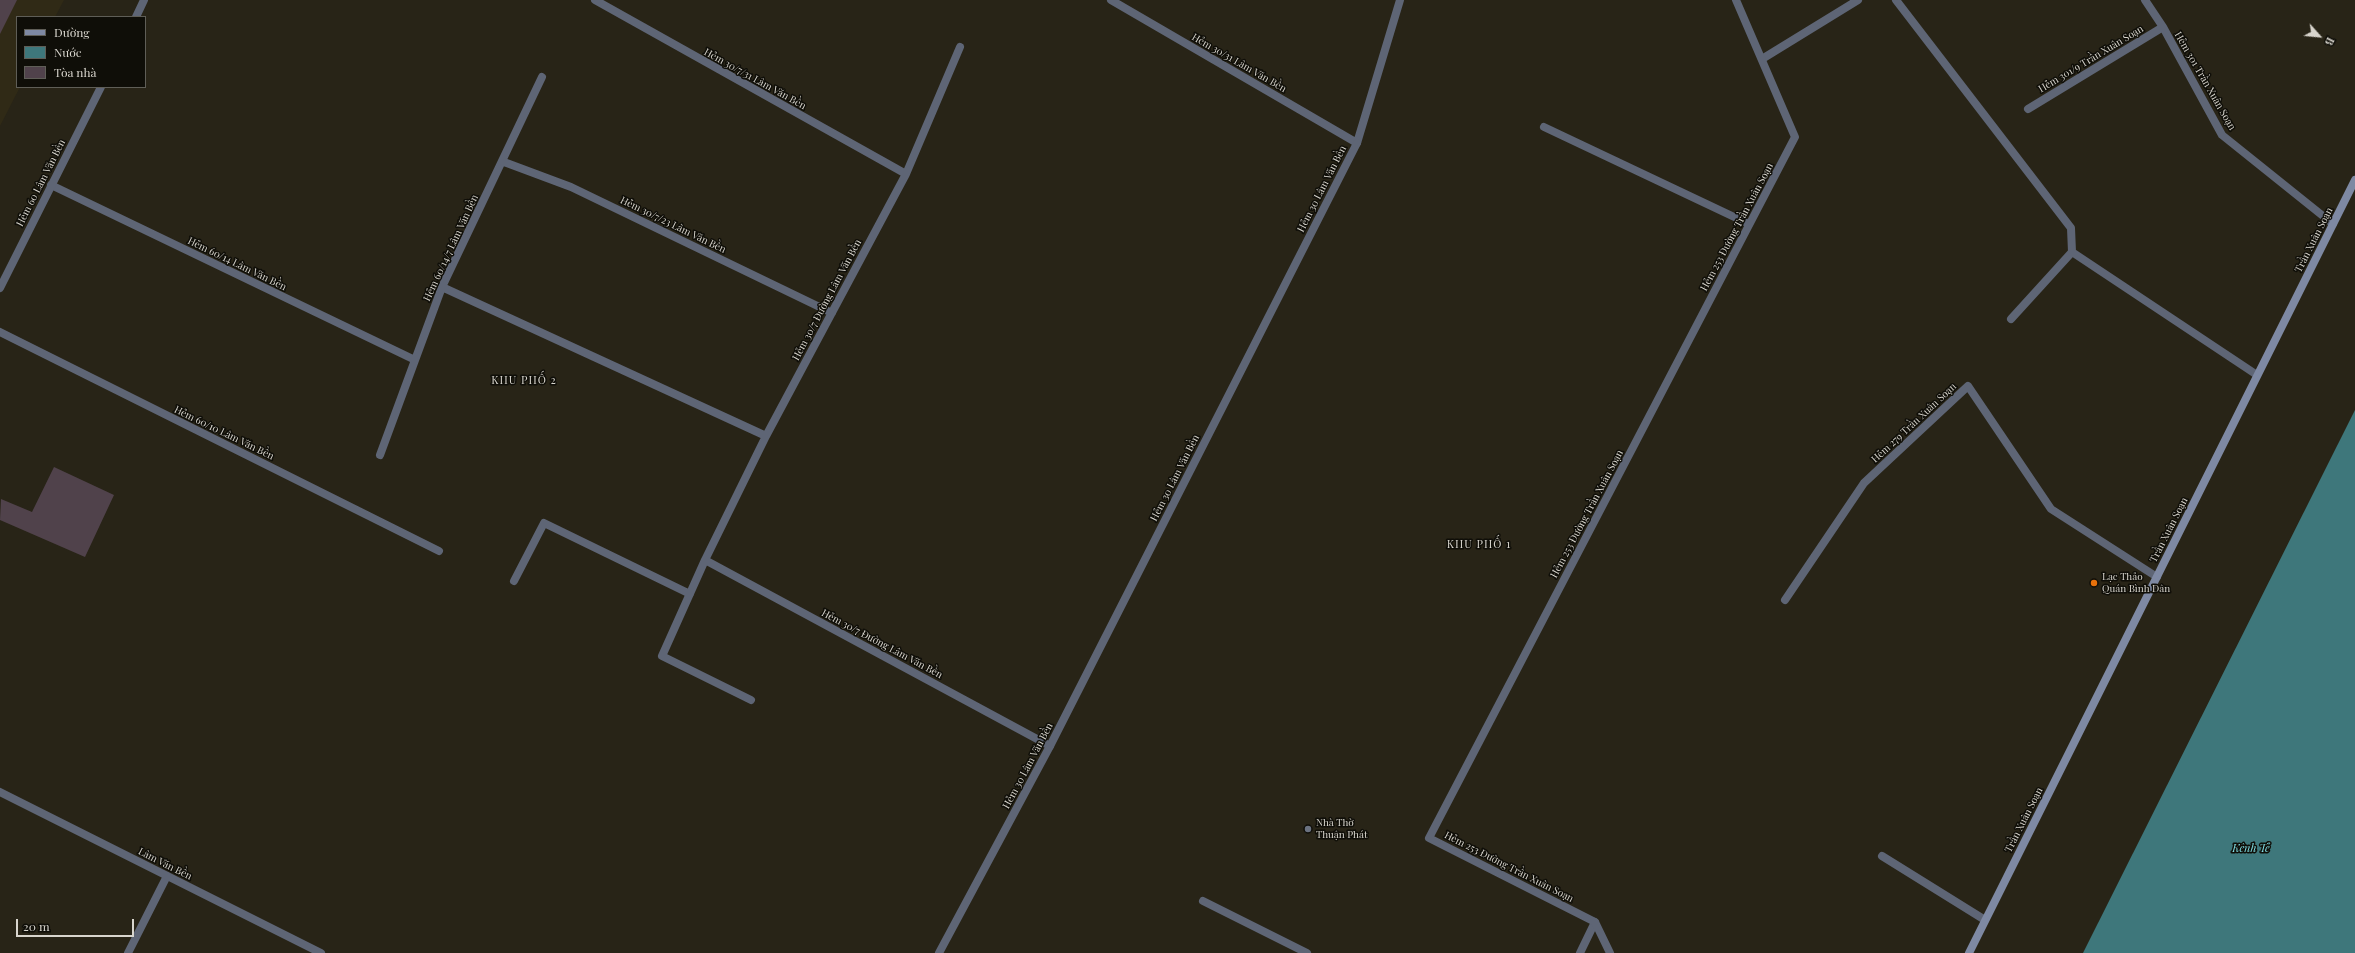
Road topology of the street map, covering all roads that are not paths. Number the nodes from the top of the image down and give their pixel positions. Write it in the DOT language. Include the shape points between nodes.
graph roads {
  1 [pos="144,0"];
  2 [pos="595,0"];
  3 [pos="1111,0"];
  4 [pos="1400,0"];
  5 [pos="1736,0"];
  6 [pos="1858,0"];
  7 [pos="1896,0"];
  8 [pos="2145,0"];
  9 [pos="136,16"];
  10 [pos="2163,27"];
  11 [pos="960,47"];
  12 [pos="1762,59"];
  13 [pos="542,77"];
  14 [pos="100,88"];
  15 [pos="2028,109"];
  16 [pos="1544,127"];
  17 [pos="1357,143"];
  18 [pos="504,162"];
  19 [pos="906,174"];
  20 [pos="2355,180"];
  21 [pos="51,186"];
  22 [pos="1750,224"];
  23 [pos="2333,224"];
  24 [pos="2072,252"];
  25 [pos="442,287"];
  26 [pos="0,288"];
  27 [pos="832,313"];
  28 [pos="2011,319"];
  29 [pos="0,332"];
  30 [pos="415,360"];
  31 [pos="2257,376"];
  32 [pos="766,436"];
  33 [pos="380,455"];
  34 [pos="439,551"];
  35 [pos="705,560"];
  36 [pos="2157,577"];
  37 [pos="514,581"];
  38 [pos="690,594"];
  39 [pos="1785,600"];
  40 [pos="751,700"];
  41 [pos="1050,746"];
  42 [pos="0,792"];
  43 [pos="1882,856"];
  44 [pos="167,876"];
  45 [pos="1203,901"];
  46 [pos="1985,920"];
  47 [pos="1594,922"];
  48 [pos="128,953"];
  49 [pos="321,953"];
  50 [pos="939,953"];
  51 [pos="1307,953"];
  52 [pos="1580,953"];
  53 [pos="1610,953"];
  54 [pos="1968,953"];
  1 -- 9 [label="street"];
  2 -- 19 [label="street, Hẻm 30/7/31 Lâm Văn Bền"];
  3 -- 17 [label="street, Hẻm 30/31 Lâm Văn Bền"];
  4 -- 17 [label="street, Hẻm 30 Lâm Văn Bền"];
  5 -- 12 [label="street, Hẻm 253 Đường Trần Xuân Soạn"];
  6 -- 12 [label="street"];
  7 -- 24 [label="street" via="2071,228"];
  8 -- 10 [label="street, Hẻm 301 Trần Xuân Soạn"];
  10 -- 15 [label="street, Hẻm 301/9 Trần Xuân Soạn"];
  10 -- 23 [label="street, Hẻm 301 Trần Xuân Soạn" via="2222,135"];
  11 -- 19 [label="street, Hẻm 30/7 Đường Lâm Văn Bền"];
  12 -- 22 [label="street, Hẻm 253 Đường Trần Xuân Soạn" via="1796,137"];
  13 -- 18 [label="street, Hẻm 60/14/7 Lâm Văn Bền"];
  14 -- 21 [label="street, Hẻm 60 Lâm Văn Bền"];
  16 -- 22 [label="street"];
  17 -- 41 [label="street, Hẻm 30 Lâm Văn Bền"];
  18 -- 25 [label="street, Hẻm 60/14/7 Lâm Văn Bền"];
  18 -- 27 [label="street, Hẻm 30/7/23 Lâm Văn Bền" via="571,187"];
  19 -- 27 [label="street, Hẻm 30/7 Đường Lâm Văn Bền"];
  20 -- 23 [label="main road, Trần Xuân Soạn"];
  21 -- 26 [label="street, Hẻm 60 Lâm Văn Bền"];
  21 -- 30 [label="street, Hẻm 60/14 Lâm Văn Bền"];
  22 -- 47 [label="street, Hẻm 253 Đường Trần Xuân Soạn" via="1429,838"];
  23 -- 31 [label="main road, Trần Xuân Soạn"];
  24 -- 28 [label="street"];
  24 -- 31 [label="street"];
  25 -- 30 [label="street, Hẻm 60/14/7 Lâm Văn Bền"];
  25 -- 32 [label="street"];
  27 -- 32 [label="street, Hẻm 30/7 Đường Lâm Văn Bền"];
  29 -- 34 [label="street, Hẻm 60/10 Lâm Văn Bền"];
  30 -- 33 [label="street, Hẻm 60/14/7 Lâm Văn Bền"];
  31 -- 36 [label="main road, Trần Xuân Soạn"];
  32 -- 35 [label="street, Hẻm 30/7 Đường Lâm Văn Bền"];
  35 -- 38 [label="street, Hẻm 30/7 Đường Lâm Văn Bền"];
  35 -- 41 [label="street, Hẻm 30/7 Đường Lâm Văn Bền"];
  36 -- 39 [label="street, Hẻm 279 Trần Xuân Soạn" via="2051,509 1968,386 1864,483"];
  36 -- 46 [label="main road, Trần Xuân Soạn"];
  37 -- 38 [label="street" via="544,523"];
  38 -- 40 [label="street, Hẻm 30/7 Đường Lâm Văn Bền" via="662,656"];
  41 -- 50 [label="street, Hẻm 30 Lâm Văn Bền"];
  42 -- 44 [label="street, Lâm Văn Bền"];
  43 -- 46 [label="street"];
  44 -- 48 [label="street"];
  44 -- 49 [label="street, Lâm Văn Bền"];
  45 -- 51 [label="street"];
  46 -- 54 [label="main road, Trần Xuân Soạn"];
  47 -- 52 [label="street"];
  47 -- 53 [label="street"];
}
